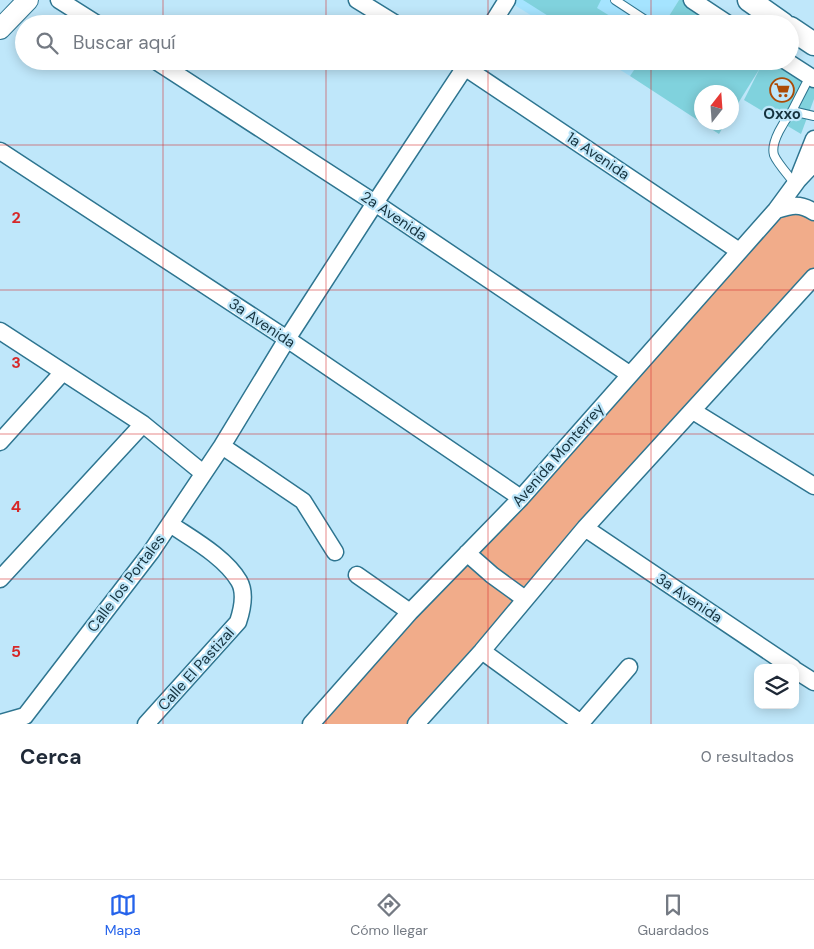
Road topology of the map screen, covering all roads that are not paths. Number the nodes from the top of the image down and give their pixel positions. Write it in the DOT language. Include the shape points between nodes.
graph roads {
  1 [pos="28,0"];
  2 [pos="60,0"];
  3 [pos="357,0"];
  4 [pos="506,0"];
  5 [pos="615,0"];
  6 [pos="692,0"];
  7 [pos="749,0"];
  8 [pos="83,15"];
  9 [pos="381,15"];
  10 [pos="497,15"];
  11 [pos="639,15"];
  12 [pos="714,15"];
  13 [pos="771,15"];
  14 [pos="1,26"];
  15 [pos="799,34"];
  16 [pos="814,44"];
  17 [pos="170,70"];
  18 [pos="460,70"];
  19 [pos="474,70"];
  20 [pos="799,70"];
  21 [pos="812,78"];
  22 [pos="792,111"];
  23 [pos="814,116"];
  24 [pos="814,139"];
  25 [pos="0,150"];
  26 [pos="814,163"];
  27 [pos="797,182"];
  28 [pos="375,203"];
  29 [pos="776,210"];
  30 [pos="814,212"];
  31 [pos="740,251"];
  32 [pos="811,286"];
  33 [pos="0,331"];
  34 [pos="287,340"];
  35 [pos="63,372"];
  36 [pos="629,374"];
  37 [pos="693,411"];
  38 [pos="143,424"];
  39 [pos="0,442"];
  40 [pos="222,446"];
  41 [pos="203,473"];
  42 [pos="814,486"];
  43 [pos="521,498"];
  44 [pos="170,524"];
  45 [pos="585,528"];
  46 [pos="335,552"];
  47 [pos="467,553"];
  48 [pos="357,575"];
  49 [pos="0,579"];
  50 [pos="526,599"];
  51 [pos="410,612"];
  52 [pos="482,651"];
  53 [pos="787,664"];
  54 [pos="629,667"];
  55 [pos="799,672"];
  56 [pos="814,682"];
  57 [pos="29,720"];
  58 [pos="0,723"];
  59 [pos="146,724"];
  60 [pos="311,724"];
  61 [pos="416,724"];
  62 [pos="581,724"];
  1 -- 14 [label="street"];
  2 -- 8 [label="street"];
  3 -- 9 [label="street"];
  4 -- 10 [label="street"];
  5 -- 11 [label="lane"];
  6 -- 12 [label="street"];
  7 -- 13 [label="main road"];
  15 -- 16 [label="main road"];
  17 -- 28 [label="street, 2a Avenida"];
  18 -- 28 [label="street, Calle los Portales"];
  19 -- 31 [label="street, 1a Avenida"];
  20 -- 21 [label="street"];
  21 -- 22 [label="lane"];
  22 -- 23 [label="lane"];
  22 -- 27 [label="lane" via="773,147 774,156"];
  24 -- 27 [label="street, Avenida Monterrey"];
  25 -- 34 [label="street, 3a Avenida"];
  26 -- 27 [label="street, Avenida Monterrey"];
  27 -- 29 [label="street, Avenida Monterrey"];
  28 -- 34 [label="street, Calle los Portales"];
  28 -- 36 [label="street, 2a Avenida"];
  29 -- 30 [label="street" via="799,204"];
  29 -- 31 [label="street, Avenida Monterrey"];
  31 -- 36 [label="street, Avenida Monterrey"];
  32 -- 37 [label="street"];
  33 -- 35 [label="street"];
  34 -- 40 [label="street, Calle los Portales"];
  34 -- 43 [label="street, 3a Avenida"];
  35 -- 38 [label="street"];
  35 -- 39 [label="street"];
  36 -- 43 [label="street, Avenida Monterrey"];
  37 -- 42 [label="street"];
  37 -- 45 [label="street"];
  38 -- 41 [label="street"];
  38 -- 49 [label="street"];
  40 -- 41 [label="street, Calle los Portales"];
  40 -- 46 [label="street" via="303,501"];
  41 -- 44 [label="street, Calle los Portales"];
  43 -- 47 [label="street, Avenida Monterrey"];
  44 -- 57 [label="street, Calle los Portales"];
  44 -- 59 [label="street, Calle El Pastizal" via="229,569 240,582 243,606 238,622"];
  45 -- 50 [label="street"];
  45 -- 53 [label="street, 3a Avenida"];
  47 -- 50 [label="street"];
  47 -- 51 [label="street, Avenida Monterrey"];
  48 -- 51 [label="street"];
  50 -- 52 [label="street"];
  51 -- 60 [label="street, Avenida Monterrey"];
  52 -- 61 [label="street"];
  52 -- 62 [label="street"];
  54 -- 62 [label="street"];
  55 -- 56 [label="street, 3a Avenida"];
  57 -- 58 [label="street"];
}
